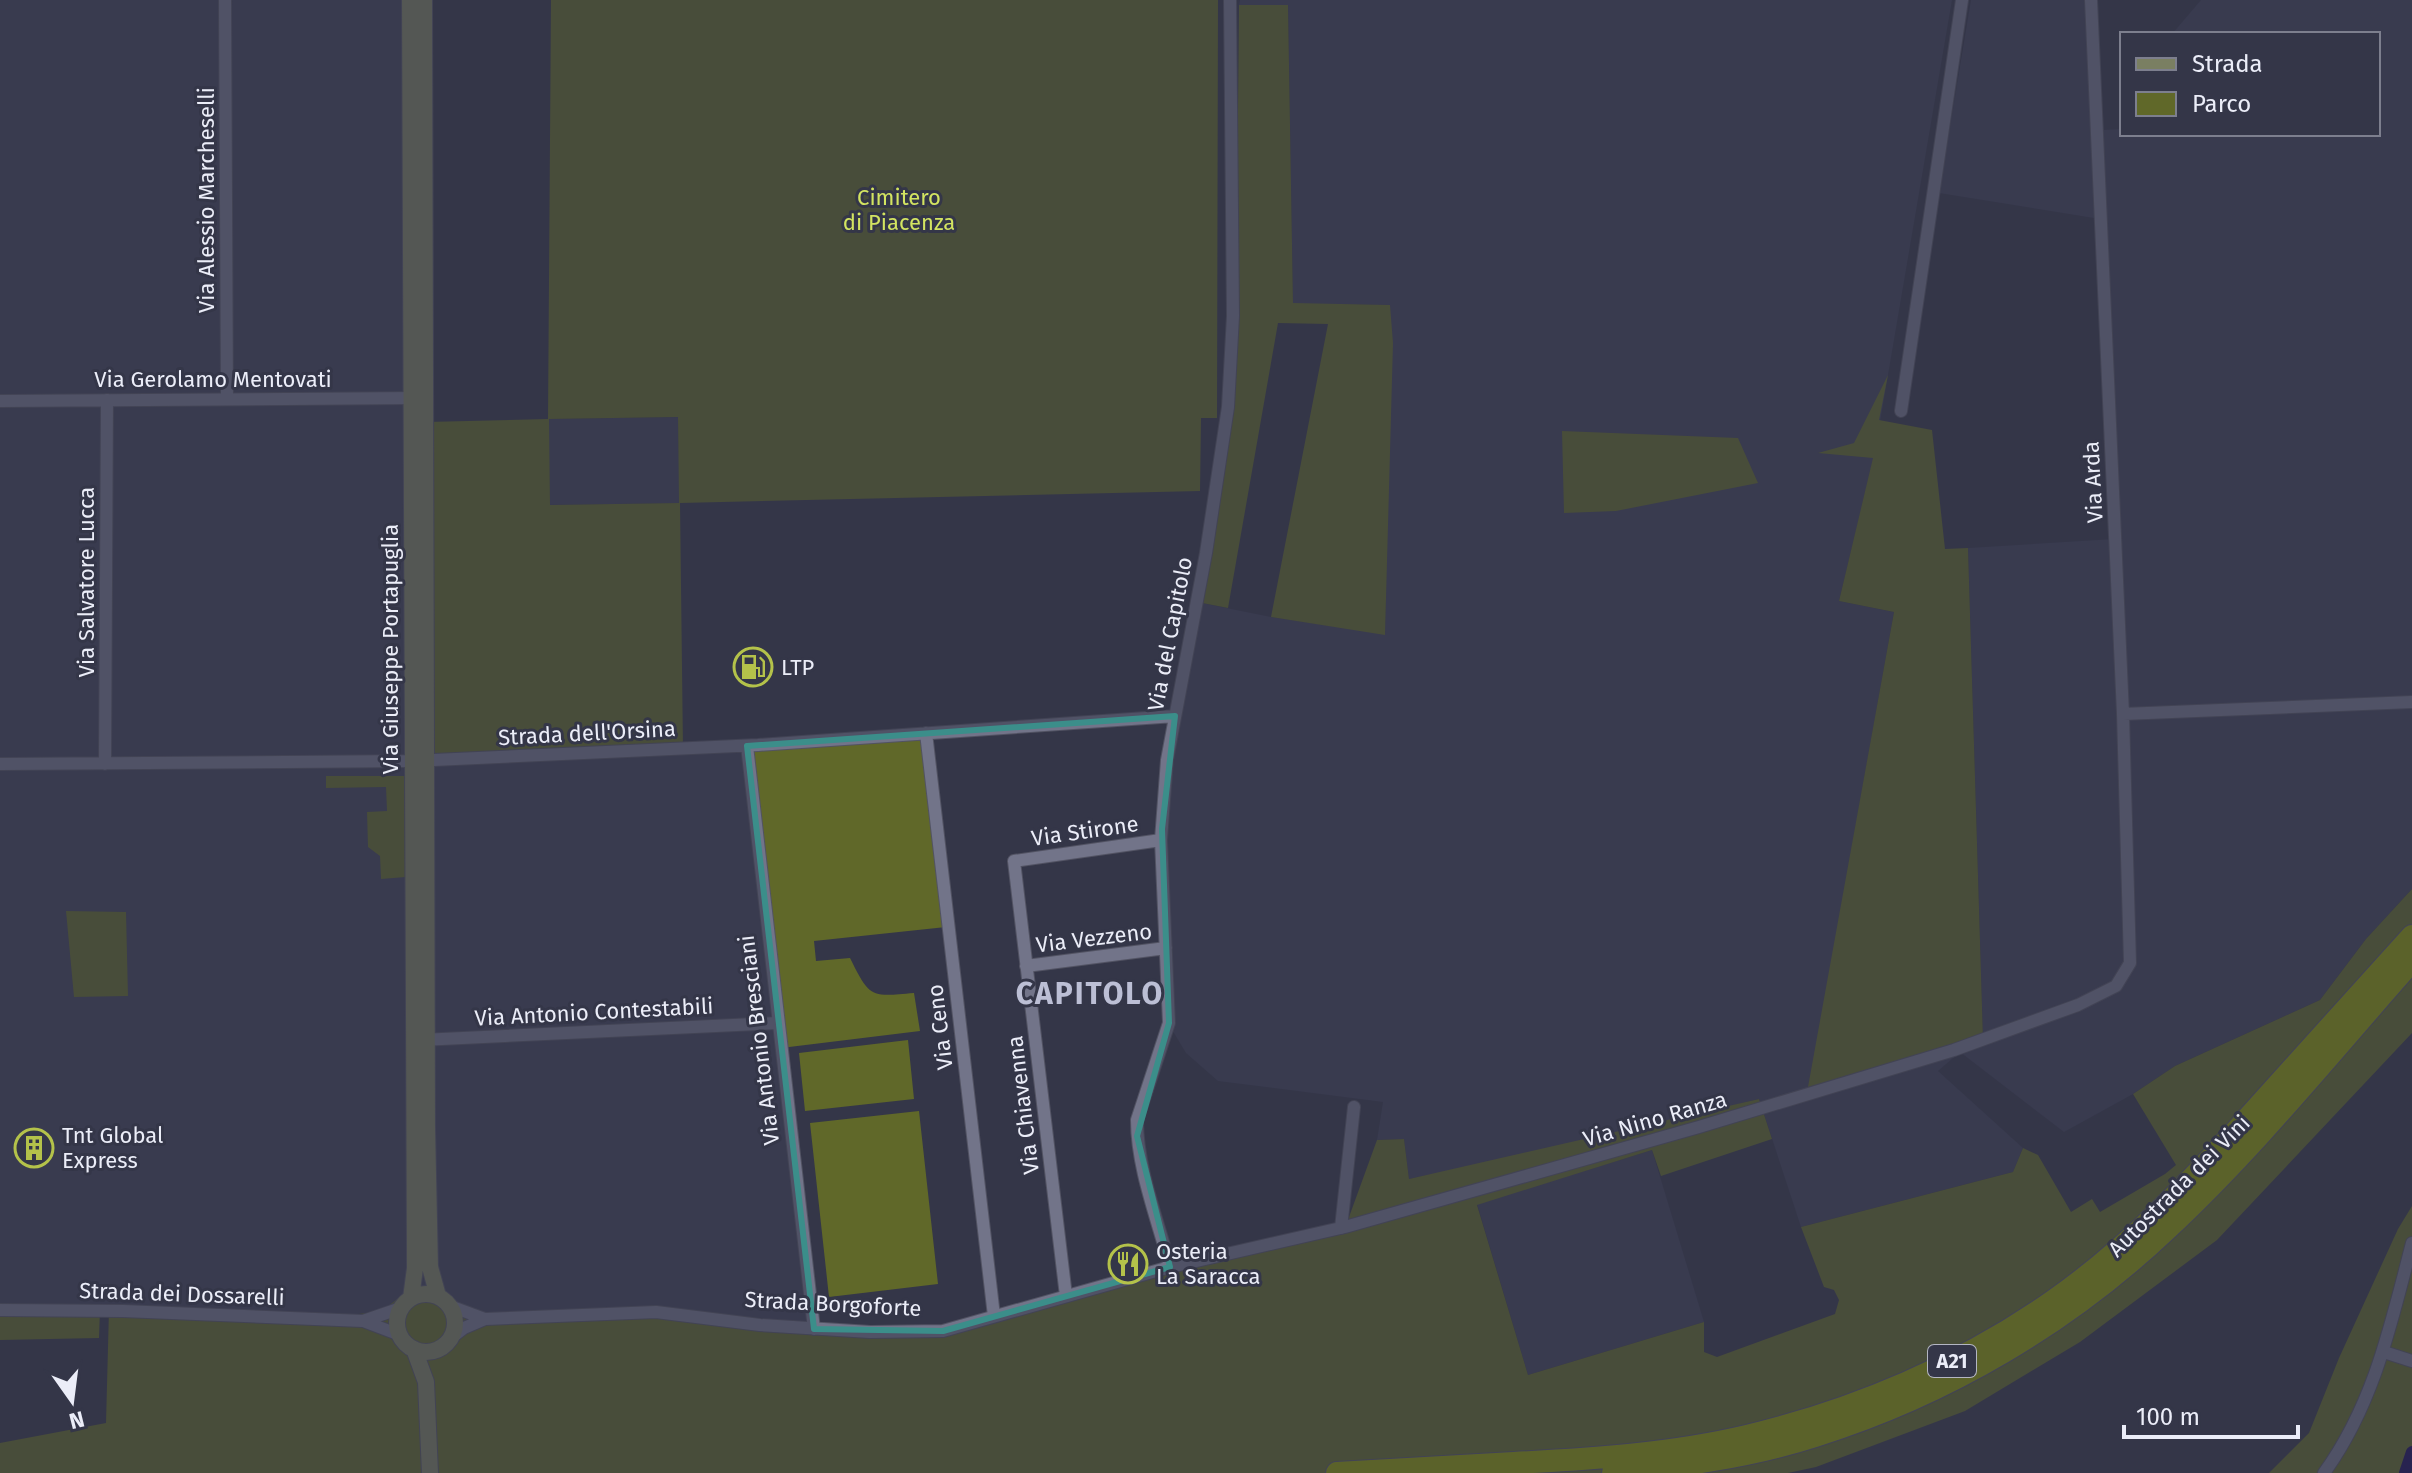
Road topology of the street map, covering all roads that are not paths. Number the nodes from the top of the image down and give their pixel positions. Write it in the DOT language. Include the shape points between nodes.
graph roads {
  1 [pos="225,0"];
  2 [pos="410,0"];
  3 [pos="424,0"];
  4 [pos="1230,0"];
  5 [pos="1962,0"];
  6 [pos="2091,0"];
  7 [pos="418,398"];
  8 [pos="227,399"];
  9 [pos="107,400"];
  10 [pos="0,401"];
  11 [pos="1901,411"];
  12 [pos="2412,702"];
  13 [pos="2123,714"];
  14 [pos="1175,716"];
  15 [pos="926,733"];
  16 [pos="747,746"];
  17 [pos="420,760"];
  18 [pos="0,764"];
  19 [pos="105,764"];
  20 [pos="1161,840"];
  21 [pos="1014,861"];
  22 [pos="2412,936"];
  23 [pos="1166,948"];
  24 [pos="2412,961"];
  25 [pos="2130,963"];
  26 [pos="1026,966"];
  27 [pos="777,1023"];
  28 [pos="421,1040"];
  29 [pos="1354,1107"];
  30 [pos="1341,1228"];
  31 [pos="2412,1243"];
  32 [pos="1170,1267"];
  33 [pos="1066,1296"];
  34 [pos="444,1301"];
  35 [pos="406,1303"];
  36 [pos="0,1310"];
  37 [pos="994,1316"];
  38 [pos="485,1319"];
  39 [pos="363,1321"];
  40 [pos="814,1329"];
  41 [pos="400,1335"];
  42 [pos="451,1338"];
  43 [pos="414,1349"];
  44 [pos="438,1349"];
  45 [pos="2384,1352"];
  46 [pos="2412,1361"];
  47 [pos="426,1382"];
  48 [pos="430,1473"];
  49 [pos="1337,1473"];
  50 [pos="1613,1473"];
  51 [pos="2324,1473"];
  1 -- 8 [label="street, Via Alessio Marcheselli"];
  2 -- 7 [label="main road, Via Giuseppe Portapuglia"];
  3 -- 7 [label="main road, Via Giuseppe Portapuglia"];
  4 -- 14 [label="street, Via del Capitolo" via="1233,316 1228,407"];
  5 -- 11 [label="street"];
  6 -- 13 [label="street, Via Arda"];
  7 -- 8 [label="street, Via Gerolamo Mentovati"];
  7 -- 17 [label="main road, Via Giuseppe Portapuglia"];
  8 -- 9 [label="street, Via Gerolamo Mentovati"];
  9 -- 10 [label="street, Via Gerolamo Mentovati"];
  9 -- 19 [label="street, Via Salvatore Lucca"];
  12 -- 13 [label="street"];
  13 -- 25 [label="street, Via Arda"];
  14 -- 15 [label="street, Strada dell'Orsina"];
  14 -- 20 [label="street, Via del Capitolo"];
  15 -- 16 [label="street, Strada dell'Orsina"];
  15 -- 37 [label="street, Via Ceno"];
  16 -- 17 [label="street, Strada dell'Orsina"];
  16 -- 27 [label="street, Via Antonio Bresciani"];
  17 -- 19 [label="street, Strada dell'Orsina"];
  17 -- 28 [label="main road, Via Giuseppe Portapuglia"];
  18 -- 19 [label="street, Strada dell'Orsina"];
  20 -- 21 [label="street, Via Stirone"];
  20 -- 23 [label="street, Via del Capitolo"];
  21 -- 26 [label="street, Via Chiavenna"];
  22 -- 49 [label="highway, Autostrada dei Vini / A21" via="2154,1217 2053,1301 1928,1373 1809,1419 1685,1447"];
  23 -- 26 [label="street, Via Vezzeno"];
  23 -- 32 [label="street, Via del Capitolo" via="1169,1023 1145,1091 1137,1136"];
  24 -- 50 [label="highway, Autostrada dei Vini / A21" via="2207,1189 2064,1315 1939,1386 1814,1436 1688,1465"];
  25 -- 30 [label="street, Via Nino Ranza" via="2116,986 2078,1005 1954,1050"];
  26 -- 33 [label="street, Via Chiavenna"];
  27 -- 28 [label="street, Via Antonio Contestabili"];
  27 -- 40 [label="street, Via Antonio Bresciani"];
  28 -- 34 [label="main road, Via Giuseppe Portapuglia" via="430,1267"];
  28 -- 35 [label="main road, Via Giuseppe Portapuglia" via="415,1268"];
  29 -- 30 [label="street"];
  30 -- 32 [label="street, Via Nino Ranza"];
  31 -- 45 [label="street"];
  32 -- 33 [label="street, Strada Borgoforte"];
  33 -- 37 [label="street, Strada Borgoforte"];
  34 -- 35 [label="main road" via="424,1294"];
  34 -- 38 [label="street, Strada Borgoforte"];
  34 -- 42 [label="main road" via="455,1321"];
  35 -- 39 [label="street, Strada dei Dossarelli"];
  35 -- 41 [label="main road" via="397,1322"];
  36 -- 39 [label="street, Strada dei Dossarelli"];
  37 -- 40 [label="street, Strada Borgoforte" via="943,1331"];
  38 -- 40 [label="street, Strada Borgoforte" via="656,1312"];
  38 -- 42 [label="street, Strada Borgoforte"];
  39 -- 41 [label="street, Strada dei Dossarelli"];
  41 -- 43 [label="main road"];
  42 -- 44 [label="main road"];
  43 -- 44 [label="main road"];
  43 -- 47 [label="main road"];
  44 -- 47 [label="main road"];
  45 -- 46 [label="street"];
  45 -- 51 [label="street" via="2346,1443"];
  47 -- 48 [label="main road"];
}
